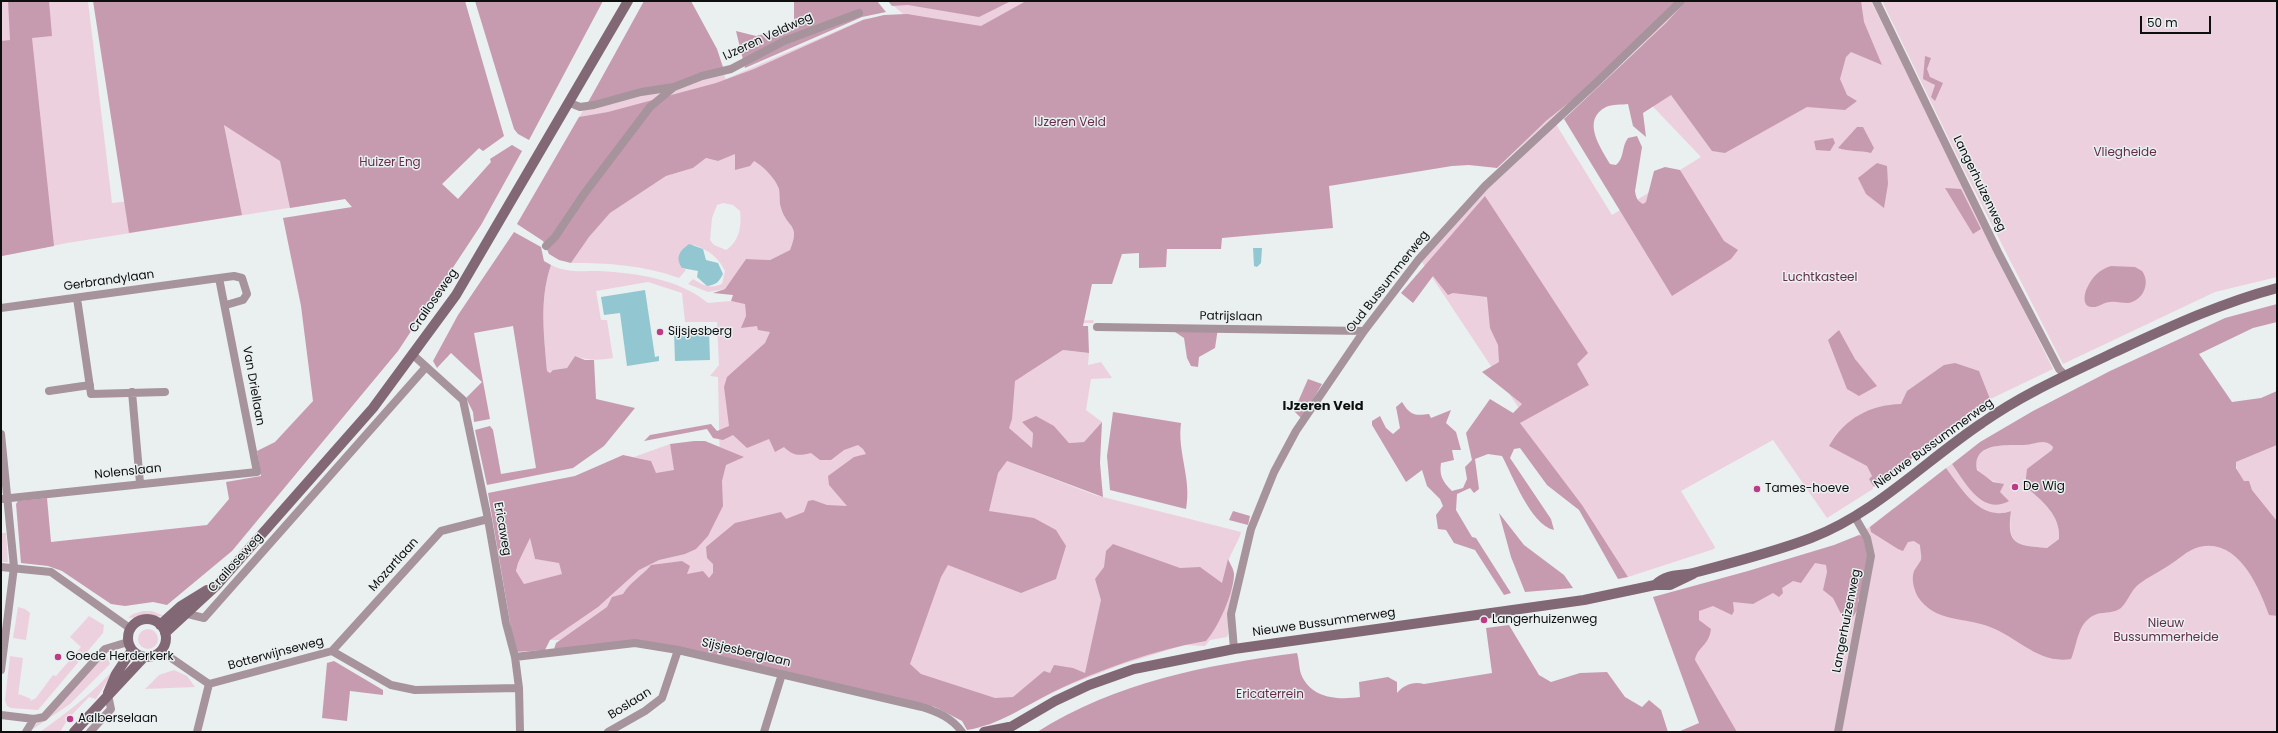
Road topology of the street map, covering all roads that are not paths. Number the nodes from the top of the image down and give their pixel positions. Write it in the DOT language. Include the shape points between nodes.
graph roads {
  1 [pos="628,1"];
  2 [pos="1681,1"];
  3 [pos="1876,1"];
  4 [pos="859,13"];
  5 [pos="674,87"];
  6 [pos="570,103"];
  7 [pos="546,246"];
  8 [pos="219,278"];
  9 [pos="2277,288"];
  10 [pos="77,298"];
  11 [pos="226,305"];
  12 [pos="1,308"];
  13 [pos="1097,327"];
  14 [pos="1364,331"];
  15 [pos="412,354"];
  16 [pos="426,368"];
  17 [pos="2065,375"];
  18 [pos="90,385"];
  19 [pos="49,391"];
  20 [pos="132,392"];
  21 [pos="165,392"];
  22 [pos="1,434"];
  23 [pos="257,472"];
  24 [pos="140,483"];
  25 [pos="5,498"];
  26 [pos="1855,517"];
  27 [pos="488,519"];
  28 [pos="1,567"];
  29 [pos="14,567"];
  30 [pos="184,610"];
  31 [pos="131,629"];
  32 [pos="163,629"];
  33 [pos="130,646"];
  34 [pos="1234,649"];
  35 [pos="678,650"];
  36 [pos="161,651"];
  37 [pos="332,651"];
  38 [pos="144,657"];
  39 [pos="514,657"];
  40 [pos="1,670"];
  41 [pos="782,674"];
  42 [pos="209,684"];
  43 [pos="519,688"];
  44 [pos="108,695"];
  45 [pos="1,715"];
  46 [pos="34,719"];
  47 [pos="1006,729"];
  48 [pos="26,732"];
  49 [pos="74,732"];
  50 [pos="90,732"];
  51 [pos="197,732"];
  52 [pos="520,732"];
  53 [pos="608,732"];
  54 [pos="764,732"];
  55 [pos="962,732"];
  56 [pos="984,732"];
  57 [pos="1838,732"];
  1 -- 6 [label="main road, Crailoseweg"];
  2 -- 14 [label="street, Oud Bussummerweg" via="1485,186 1419,259"];
  3 -- 17 [label="street, Langerhuizenweg" via="2002,259 2059,369"];
  4 -- 5 [label="street, IJzeren Veldweg" via="784,40 731,69 702,76"];
  5 -- 6 [label="street, IJzeren Veldweg" via="641,92 594,105 580,107"];
  5 -- 7 [label="street" via="650,107 584,194 556,237"];
  6 -- 15 [label="main road, Crailoseweg" via="456,295"];
  8 -- 10 [label="street, Gerbrandylaan"];
  8 -- 11 [label="street, Van Driellaan"];
  8 -- 11 [label="street" via="242,278 247,294 243,300"];
  9 -- 17 [label="main road, Nieuwe Bussummerweg" via="2247,296 2178,323"];
  10 -- 12 [label="street, Gerbrandylaan"];
  10 -- 18 [label="street"];
  11 -- 23 [label="street, Van Driellaan"];
  13 -- 14 [label="street, Patrijslaan"];
  14 -- 34 [label="street, Oud Bussummerweg" via="1296,431 1274,472 1251,529 1231,614"];
  15 -- 16 [label="street, Ericaweg"];
  15 -- 30 [label="main road, Crailoseweg" via="373,408 217,585"];
  16 -- 27 [label="street, Ericaweg" via="463,400"];
  16 -- 30 [label="street, Crailoseweg" via="204,618"];
  17 -- 26 [label="main road, Nieuwe Bussummerweg" via="1982,422"];
  18 -- 19 [label="street"];
  18 -- 20 [label="street" via="92,394"];
  20 -- 21 [label="street"];
  20 -- 24 [label="street"];
  22 -- 25 [label="street"];
  23 -- 24 [label="street, Nolenslaan"];
  24 -- 25 [label="street, Nolenslaan"];
  25 -- 29 [label="street"];
  26 -- 34 [label="main road, Nieuwe Bussummerweg" via="1812,538 1763,555 1693,574 1670,575 1655,585 1599,597"];
  26 -- 57 [label="street, Langerhuizenweg" via="1867,538 1871,556"];
  27 -- 37 [label="street, Mozartlaan" via="441,532"];
  27 -- 39 [label="street, Ericaweg"];
  28 -- 29 [label="street"];
  29 -- 31 [label="street" via="51,572"];
  29 -- 40 [label="street"];
  30 -- 32 [label="main road, Crailoseweg"];
  31 -- 32 [label="main road" via="134,624 145,620 156,622"];
  31 -- 33 [label="main road"];
  32 -- 36 [label="main road" via="166,643"];
  33 -- 38 [label="main road"];
  33 -- 44 [label="main road"];
  33 -- 46 [label="street" via="105,649 44,717"];
  34 -- 47 [label="main road, Nieuwe Bussummerweg" via="1134,670 1089,685"];
  35 -- 39 [label="street, Sijsjesberglaan" via="635,643"];
  35 -- 41 [label="street, Sijsjesberglaan"];
  35 -- 53 [label="street, Boslaan" via="662,698"];
  36 -- 38 [label="main road" via="153,656"];
  36 -- 42 [label="street"];
  37 -- 42 [label="street, Botterwijnseweg"];
  37 -- 43 [label="street, Botterwijnseweg" via="391,685 415,690"];
  38 -- 44 [label="main road"];
  39 -- 43 [label="street, Ericaweg"];
  41 -- 54 [label="street"];
  41 -- 55 [label="street, Sijsjesberglaan" via="938,712 952,720"];
  42 -- 51 [label="street"];
  43 -- 52 [label="street, Ericaweg"];
  44 -- 49 [label="main road"];
  44 -- 50 [label="street" via="111,709"];
  45 -- 46 [label="street"];
  46 -- 48 [label="street"];
  47 -- 56 [label="main road, Nieuwe Bussummerweg"];
}
